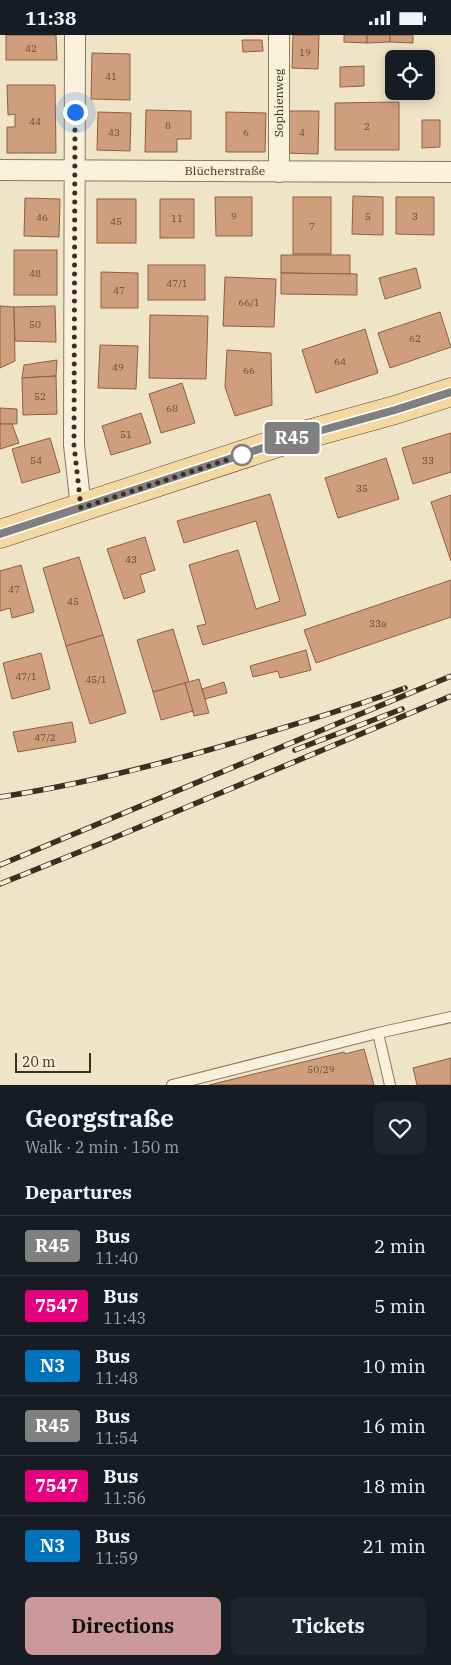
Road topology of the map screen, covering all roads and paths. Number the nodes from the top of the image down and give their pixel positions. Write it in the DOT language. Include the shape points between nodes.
graph roads {
  1 [pos="75,35"];
  2 [pos="279,35"];
  3 [pos="0,170"];
  4 [pos="75,170"];
  5 [pos="279,172"];
  6 [pos="451,172"];
  7 [pos="451,392"];
  8 [pos="81,508"];
  9 [pos="0,534"];
  10 [pos="451,1017"];
  11 [pos="378,1033"];
  12 [pos="172,1085"];
  13 [pos="390,1085"];
  1 -- 4 [label="street"];
  2 -- 5 [label="street, Sophienweg"];
  3 -- 4 [label="street, Blücherstraße"];
  4 -- 5 [label="street, Blücherstraße"];
  4 -- 8 [label="street" via="74,445"];
  5 -- 6 [label="street, Blücherstraße"];
  7 -- 8 [label="main road" via="290,439"];
  8 -- 9 [label="main road"];
  10 -- 11 [label="lane"];
  11 -- 12 [label="lane"];
  11 -- 13 [label="lane"];
}
